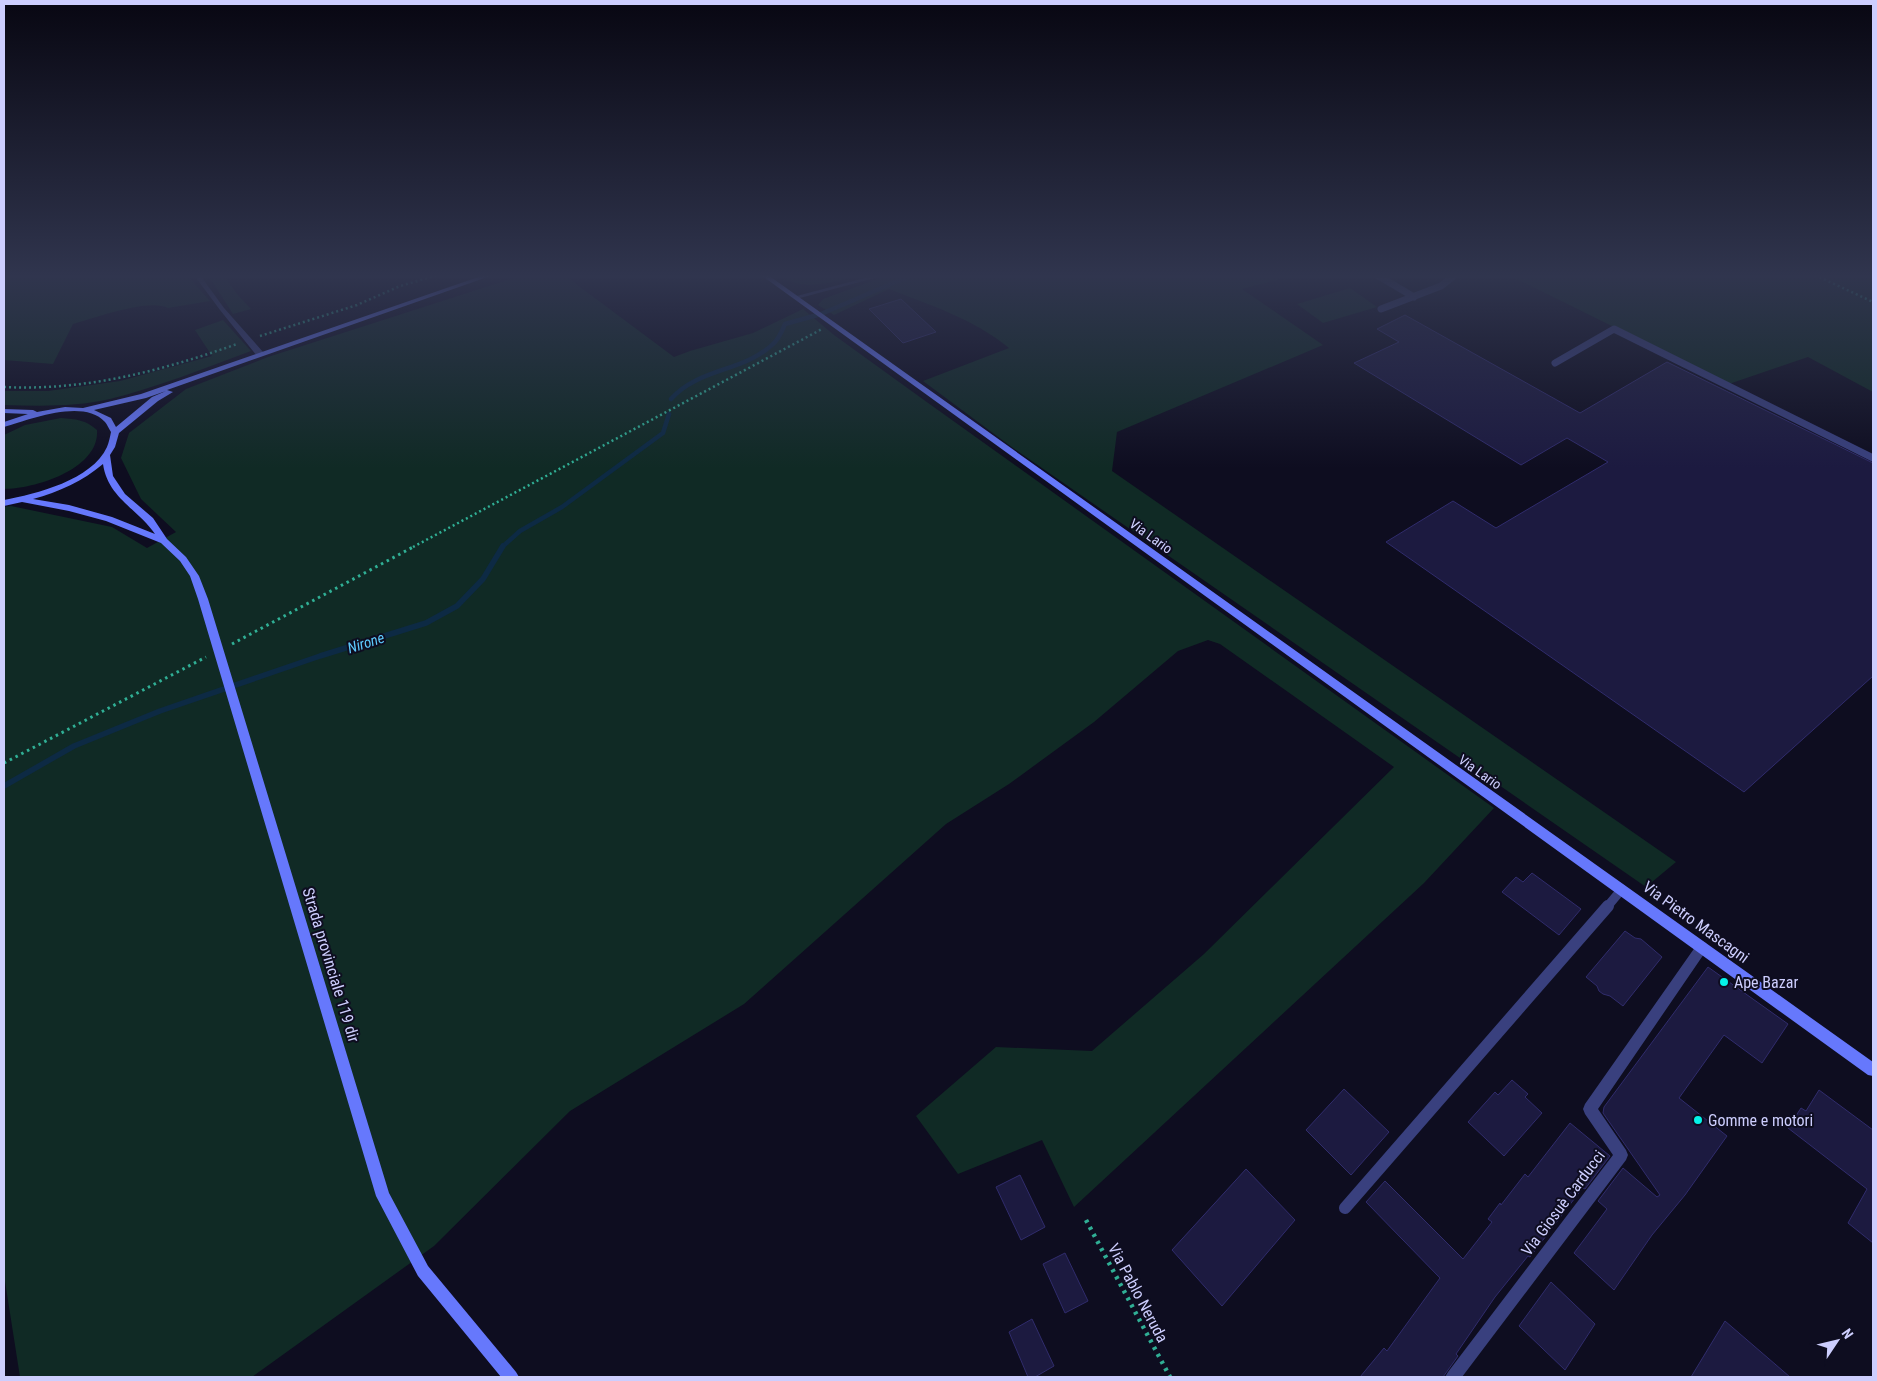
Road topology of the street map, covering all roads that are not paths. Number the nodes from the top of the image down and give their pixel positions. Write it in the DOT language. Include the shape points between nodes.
graph roads {
  1 [pos="249,339"];
  2 [pos="302,339"];
  3 [pos="856,339"];
  4 [pos="1596,339"];
  5 [pos="1635,339"];
  6 [pos="260,354"];
  7 [pos="1555,363"];
  8 [pos="199,376"];
  9 [pos="84,410"];
  10 [pos="4,411"];
  11 [pos="44,412"];
  12 [pos="4,425"];
  13 [pos="115,432"];
  14 [pos="106,455"];
  15 [pos="1873,458"];
  16 [pos="20,500"];
  17 [pos="4,503"];
  18 [pos="164,541"];
  19 [pos="1522,818"];
  20 [pos="1622,889"];
  21 [pos="1702,947"];
  22 [pos="1873,1070"];
  23 [pos="1344,1208"];
  24 [pos="512,1377"];
  25 [pos="1453,1377"];
  1 -- 6 [label="street"];
  2 -- 6 [label="street"];
  3 -- 19 [label="street, Via Lario"];
  4 -- 7 [label="lane"];
  5 -- 15 [label="lane"];
  6 -- 8 [label="street"];
  8 -- 9 [label="street" via="143,396"];
  8 -- 13 [label="street" via="156,399"];
  9 -- 11 [label="street"];
  9 -- 13 [label="street" via="109,420"];
  10 -- 11 [label="street"];
  11 -- 12 [label="street"];
  13 -- 14 [label="street"];
  14 -- 16 [label="street" via="71,482"];
  14 -- 18 [label="street, Strada provinciale 119 dir" via="110,476 122,496 150,520"];
  16 -- 17 [label="street"];
  16 -- 18 [label="street, Strada provinciale 119 dir" via="110,519"];
  18 -- 24 [label="street, Strada provinciale 119 dir" via="194,576 219,650 383,1196 423,1271"];
  19 -- 20 [label="street, Via Pietro Mascagni"];
  20 -- 21 [label="street, Via Pietro Mascagni"];
  20 -- 23 [label="lane"];
  21 -- 22 [label="street, Via Pietro Mascagni"];
  21 -- 25 [label="street, Via Giosuè Carducci" via="1590,1109 1621,1155"];
}
